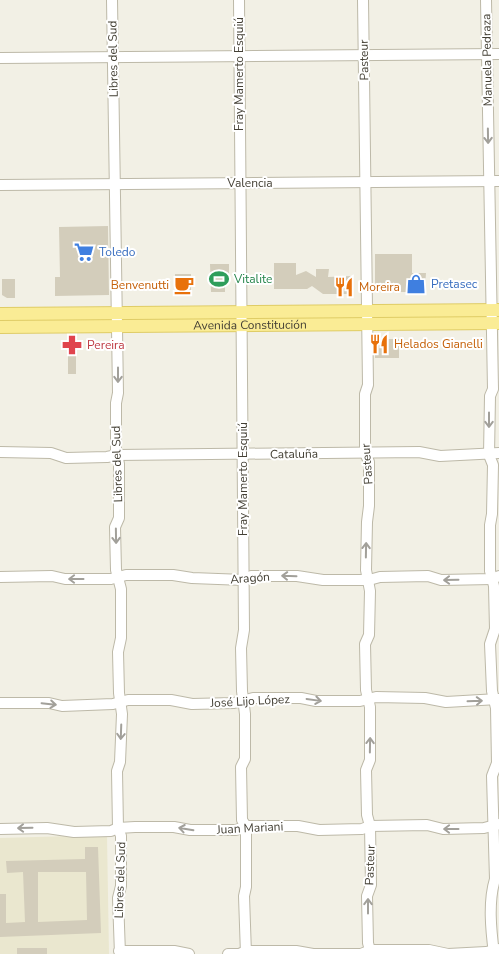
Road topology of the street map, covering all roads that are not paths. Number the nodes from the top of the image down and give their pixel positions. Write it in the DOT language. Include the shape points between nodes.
graph roads {
  1 [pos="112,0"];
  2 [pos="239,0"];
  3 [pos="363,0"];
  4 [pos="486,0"];
  5 [pos="486,54"];
  6 [pos="499,54"];
  7 [pos="364,55"];
  8 [pos="239,56"];
  9 [pos="112,57"];
  10 [pos="0,58"];
  11 [pos="494,181"];
  12 [pos="365,182"];
  13 [pos="240,183"];
  14 [pos="115,184"];
  15 [pos="0,185"];
  16 [pos="0,314"];
  17 [pos="496,316"];
  18 [pos="242,318"];
  19 [pos="367,318"];
  20 [pos="118,320"];
  21 [pos="0,327"];
  22 [pos="0,452"];
  23 [pos="365,453"];
  24 [pos="494,454"];
  25 [pos="117,455"];
  26 [pos="243,455"];
  27 [pos="0,577"];
  28 [pos="118,577"];
  29 [pos="495,577"];
  30 [pos="244,580"];
  31 [pos="369,580"];
  32 [pos="368,699"];
  33 [pos="496,699"];
  34 [pos="244,701"];
  35 [pos="120,702"];
  36 [pos="0,703"];
  37 [pos="497,825"];
  38 [pos="246,826"];
  39 [pos="370,826"];
  40 [pos="118,828"];
  41 [pos="0,829"];
  42 [pos="496,951"];
  43 [pos="372,952"];
  44 [pos="119,953"];
  45 [pos="246,953"];
  46 [pos="189,954"];
  47 [pos="228,954"];
  1 -- 9 [label="street, Libres del Sud"];
  2 -- 8 [label="street, Fray Mamerto Esquiú"];
  3 -- 7 [label="street, Pasteur"];
  4 -- 5 [label="street, Manuela Pedraza"];
  5 -- 6 [label="street"];
  5 -- 7 [label="street"];
  5 -- 11 [label="street, Manuela Pedraza, one-way"];
  7 -- 8 [label="street"];
  7 -- 12 [label="street, Pasteur"];
  8 -- 9 [label="street"];
  8 -- 13 [label="street, Fray Mamerto Esquiú"];
  9 -- 10 [label="street"];
  9 -- 14 [label="street, Libres del Sud"];
  11 -- 12 [label="street, Valencia"];
  11 -- 17 [label="street, Manuela Pedraza"];
  12 -- 13 [label="street, Valencia"];
  12 -- 19 [label="street, Pasteur"];
  13 -- 14 [label="street, Valencia"];
  13 -- 18 [label="street, Fray Mamerto Esquiú"];
  14 -- 15 [label="street, Valencia"];
  14 -- 20 [label="street, Libres del Sud"];
  16 -- 20 [label="main road, Avenida Constitución"];
  17 -- 19 [label="main road, Avenida Constitución"];
  17 -- 24 [label="street, Manuela Pedraza, one-way" via="490,396"];
  18 -- 19 [label="main road, Avenida Constitución"];
  18 -- 20 [label="main road, Avenida Constitución"];
  18 -- 26 [label="street, Fray Mamerto Esquiú"];
  19 -- 23 [label="street, Pasteur"];
  20 -- 21 [label="main road, Avenida Constitución"];
  20 -- 25 [label="street, Libres del Sud, one-way"];
  22 -- 25 [label="street, Cataluña" via="51,453 66,458"];
  23 -- 24 [label="street, Cataluña"];
  23 -- 26 [label="street, Cataluña"];
  31 -- 23 [label="street, Pasteur, one-way" via="366,570 369,462"];
  24 -- 29 [label="street, Manuela Pedraza" via="490,571"];
  25 -- 26 [label="street, Cataluña"];
  25 -- 28 [label="street, Libres del Sud, one-way"];
  26 -- 30 [label="street, Fray Mamerto Esquiú"];
  28 -- 27 [label="street, Aragón, one-way"];
  28 -- 30 [label="street, Aragón" via="126,574 173,575"];
  28 -- 35 [label="street, Libres del Sud" via="121,589"];
  29 -- 31 [label="street, Aragón, one-way" via="441,580 428,576 380,577"];
  29 -- 33 [label="street, Manuela Pedraza" via="494,629 490,644 492,691"];
  31 -- 30 [label="street, Aragón, one-way" via="323,580 297,576 251,576"];
  30 -- 34 [label="street, Fray Mamerto Esquiú" via="241,648"];
  31 -- 32 [label="street, Pasteur" via="369,635 365,644"];
  32 -- 33 [label="street, José Lijo López, one-way" via="425,698 446,702"];
  34 -- 32 [label="street, José Lijo López, one-way" via="253,698 301,698 316,702"];
  39 -- 32 [label="street, Pasteur, one-way" via="366,797 366,770 370,760"];
  33 -- 37 [label="street, Manuela Pedraza" via="497,763 492,776"];
  34 -- 35 [label="street, José Lijo López" via="192,704 171,700"];
  34 -- 38 [label="street, Fray Mamerto Esquiú" via="245,759 241,767 242,820"];
  36 -- 35 [label="street, José Lijo López, one-way" via="62,706"];
  35 -- 40 [label="street, Libres del Sud, one-way"];
  37 -- 39 [label="street, Juan Mariani, one-way" via="443,829 427,825"];
  37 -- 42 [label="street, Manuela Pedraza" via="495,879 491,892"];
  38 -- 39 [label="street, Juan Mariani" via="298,826 319,830"];
  38 -- 40 [label="street, Juan Mariani, one-way" via="236,830"];
  38 -- 45 [label="street, Fray Mamerto Esquiú"];
  43 -- 39 [label="street, Pasteur, one-way" via="368,943"];
  40 -- 41 [label="street, Juan Mariani, one-way" via="74,832 47,828"];
  40 -- 44 [label="street, Libres del Sud" via="121,836"];
  42 -- 43 [label="street" via="448,954 429,950"];
  43 -- 45 [label="street"];
  44 -- 46 [label="street" via="174,951"];
  45 -- 47 [label="street"];
}
